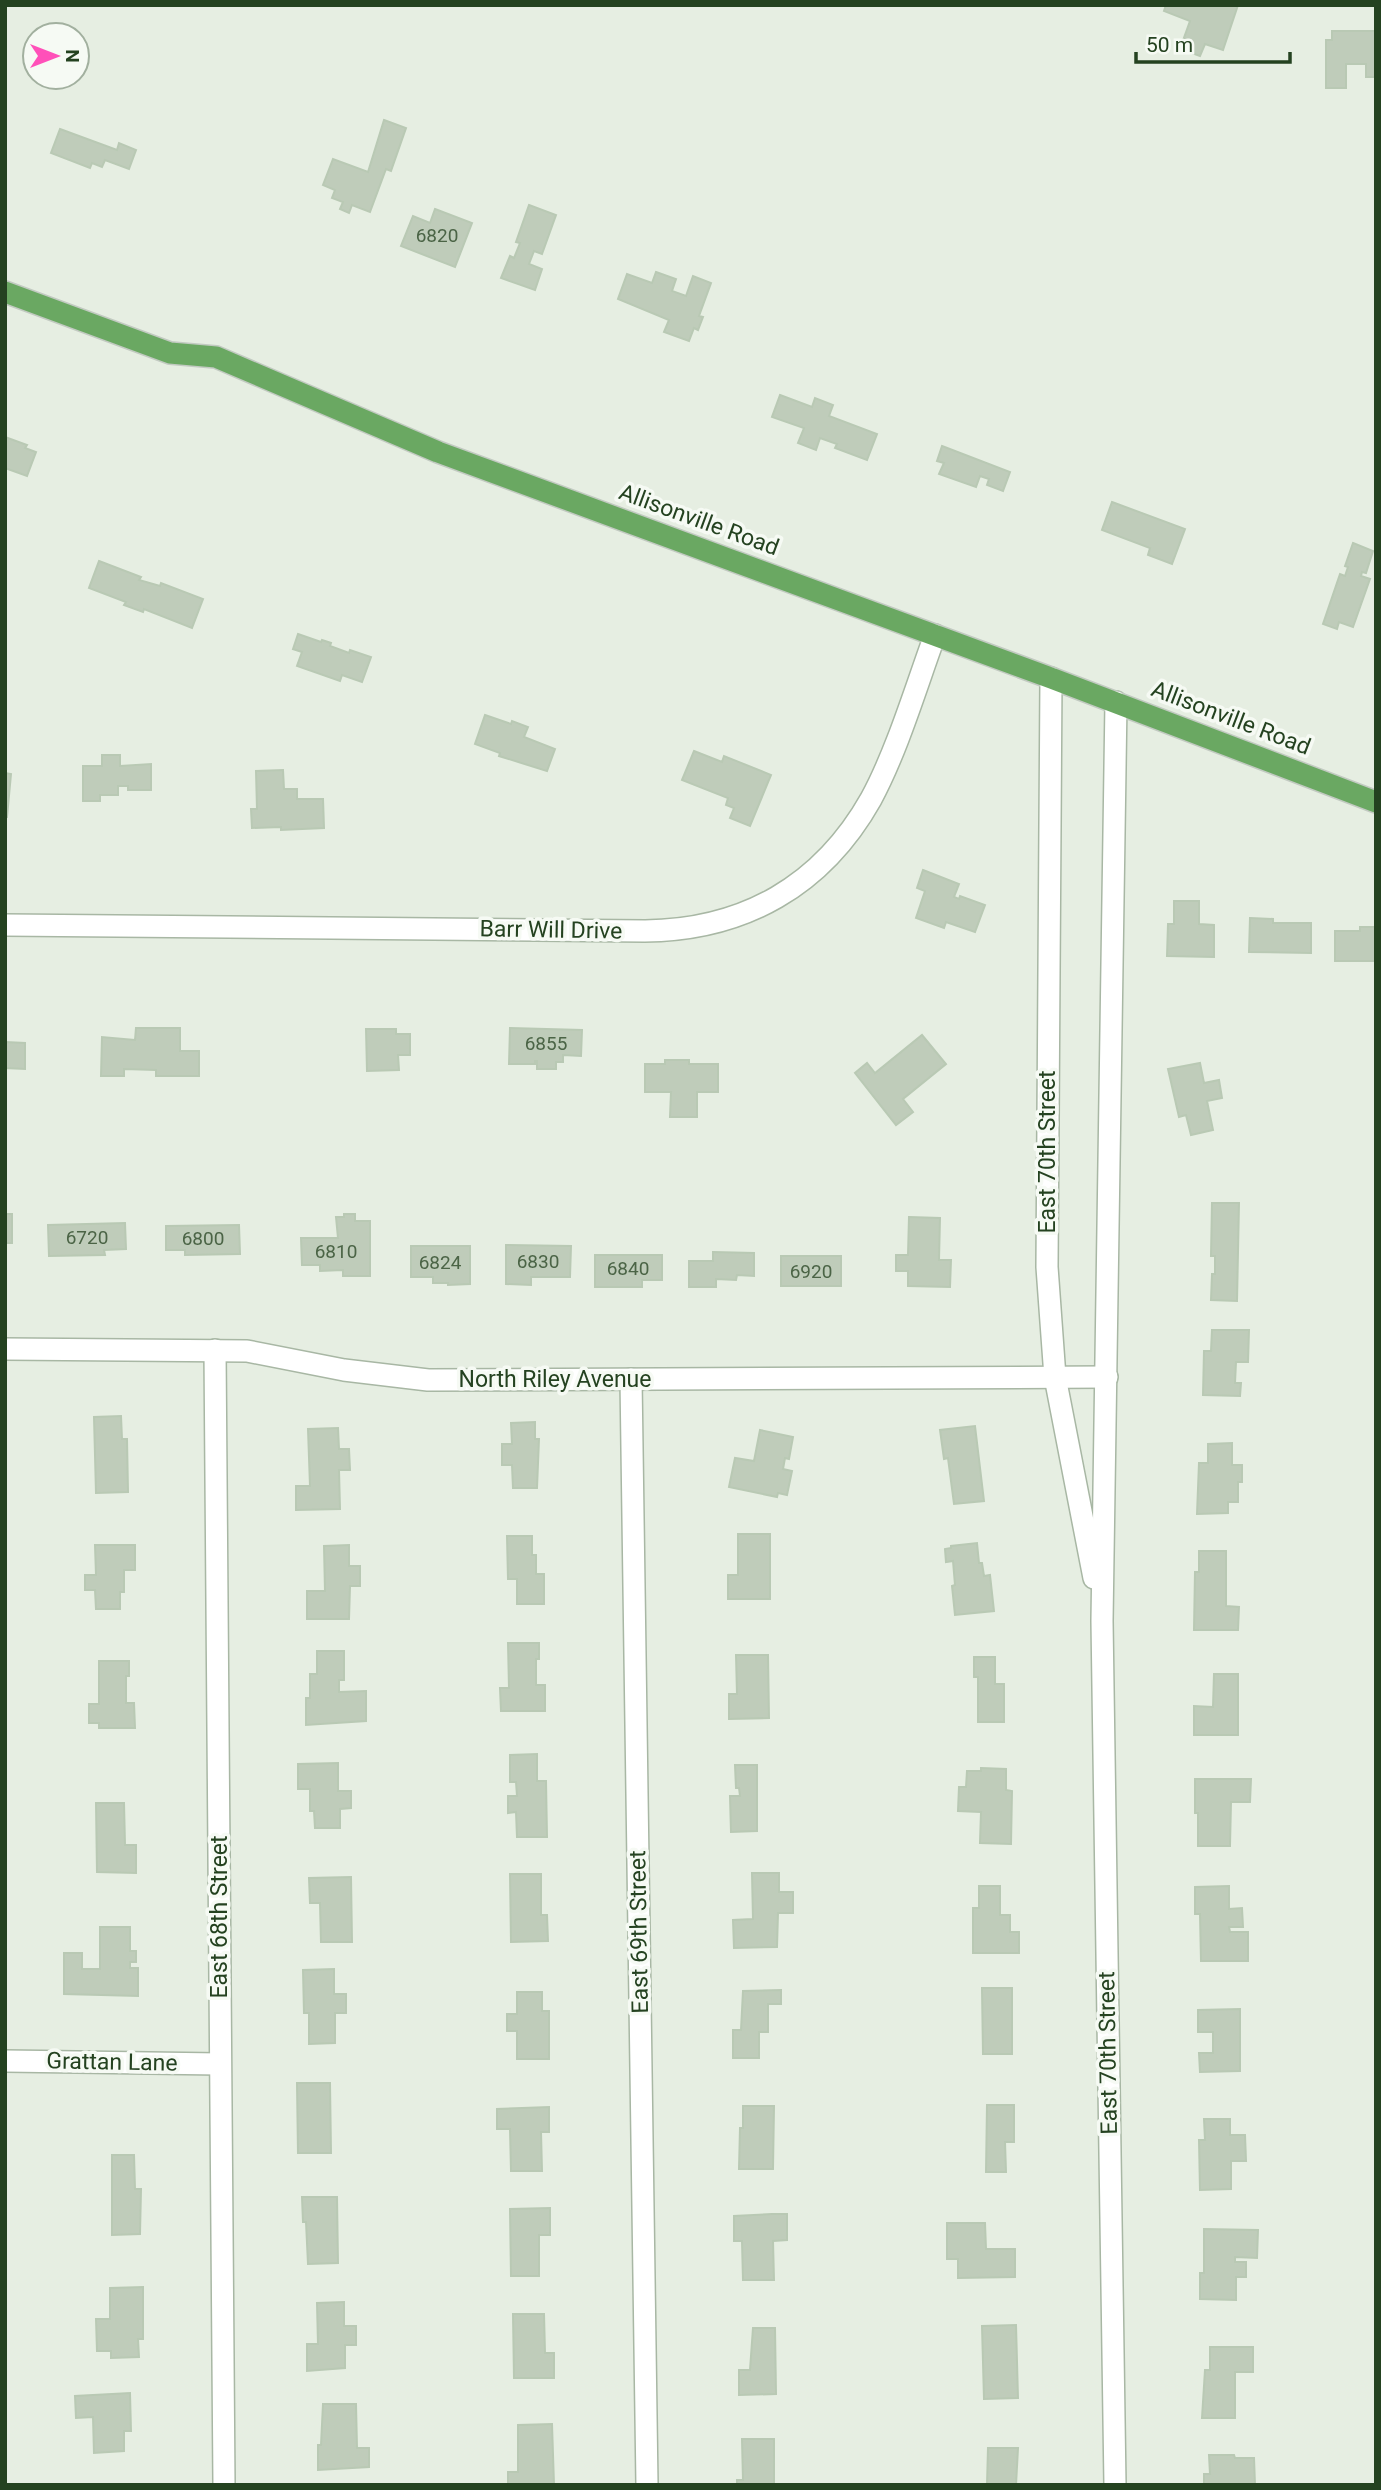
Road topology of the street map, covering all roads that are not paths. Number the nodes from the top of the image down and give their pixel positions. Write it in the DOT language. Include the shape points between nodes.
graph roads {
  1 [pos="5,292"];
  2 [pos="935,635"];
  3 [pos="1051,678"];
  4 [pos="1116,702"];
  5 [pos="1376,802"];
  6 [pos="5,925"];
  7 [pos="5,1349"];
  8 [pos="215,1350"];
  9 [pos="1055,1377"];
  10 [pos="1107,1377"];
  11 [pos="631,1379"];
  12 [pos="1102,1621"];
  13 [pos="5,2061"];
  14 [pos="220,2064"];
  15 [pos="225,2485"];
  16 [pos="647,2485"];
  17 [pos="1115,2485"];
  1 -- 2 [label="main road, Allisonville Road" via="170,353 216,357 438,452"];
  2 -- 3 [label="main road, Allisonville Road"];
  2 -- 6 [label="street, Barr Will Drive" via="883,774 845,839 790,890 720,922 683,930 645,931"];
  3 -- 4 [label="main road, Allisonville Road"];
  3 -- 9 [label="street, East 70th Street" via="1046,1230"];
  4 -- 5 [label="main road, Allisonville Road"];
  4 -- 10 [label="street, East 70th Street"];
  7 -- 8 [label="street, North Riley Avenue"];
  8 -- 11 [label="street, North Riley Avenue" via="428,1380"];
  8 -- 14 [label="street, East 68th Street"];
  9 -- 10 [label="street, North Riley Avenue"];
  9 -- 11 [label="street, North Riley Avenue"];
  9 -- 12 [label="street, East 70th Street"];
  10 -- 12 [label="street, East 70th Street"];
  11 -- 16 [label="street, East 69th Street"];
  12 -- 17 [label="street, East 70th Street"];
  13 -- 14 [label="street, Grattan Lane"];
  14 -- 15 [label="street, East 68th Street"];
}
